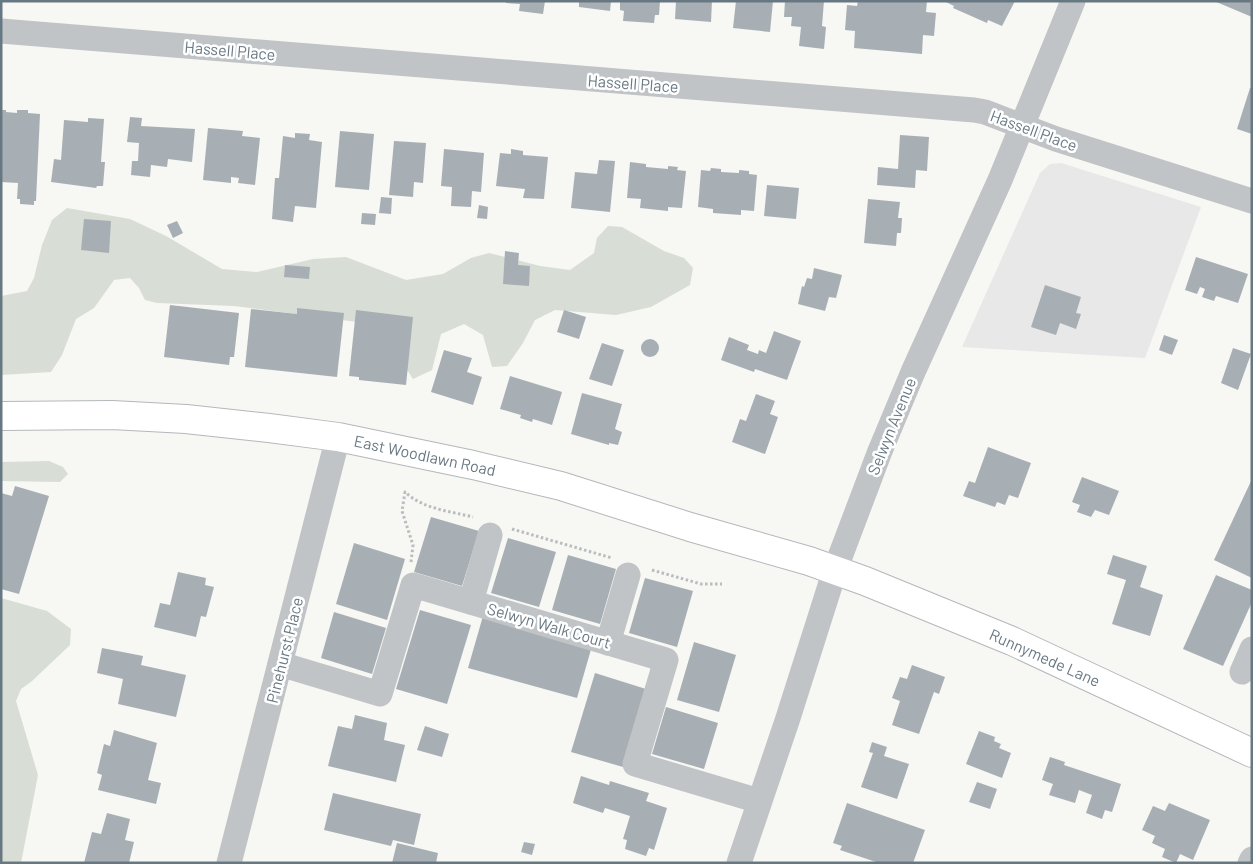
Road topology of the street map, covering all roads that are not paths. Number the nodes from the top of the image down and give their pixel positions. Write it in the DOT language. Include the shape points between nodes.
graph roads {
  1 [pos="1073,1"];
  2 [pos="1,31"];
  3 [pos="1023,127"];
  4 [pos="1252,201"];
  5 [pos="1,416"];
  6 [pos="338,437"];
  7 [pos="491,527"];
  8 [pos="631,568"];
  9 [pos="835,570"];
  10 [pos="470,602"];
  11 [pos="608,643"];
  12 [pos="1252,649"];
  13 [pos="280,664"];
  14 [pos="1242,672"];
  15 [pos="1252,753"];
  16 [pos="759,801"];
  17 [pos="1252,859"];
  18 [pos="229,863"];
  19 [pos="739,863"];
  20 [pos="1250,863"];
  1 -- 3 [label="street, Selwyn Avenue"];
  2 -- 3 [label="street, Hassell Place" via="958,108 985,112"];
  3 -- 4 [label="street, Hassell Place"];
  3 -- 9 [label="street, Selwyn Avenue" via="913,372"];
  5 -- 6 [label="main road, East Woodlawn Road" via="102,415 186,419"];
  6 -- 9 [label="main road, East Woodlawn Road" via="561,486"];
  6 -- 13 [label="street, Pinehurst Place"];
  7 -- 10 [label="street"];
  8 -- 11 [label="street"];
  9 -- 15 [label="main road, Runnymede Lane" via="1012,641"];
  9 -- 16 [label="street, Selwyn Avenue"];
  10 -- 11 [label="street, Selwyn Walk Court"];
  10 -- 13 [label="street, Selwyn Walk Court" via="413,585 380,694"];
  11 -- 16 [label="street, Selwyn Walk Court" via="666,660 635,764"];
  12 -- 14 [label="street"];
  13 -- 18 [label="street, Pinehurst Place"];
  16 -- 19 [label="street, Selwyn Avenue"];
  17 -- 20 [label="street"];
}
